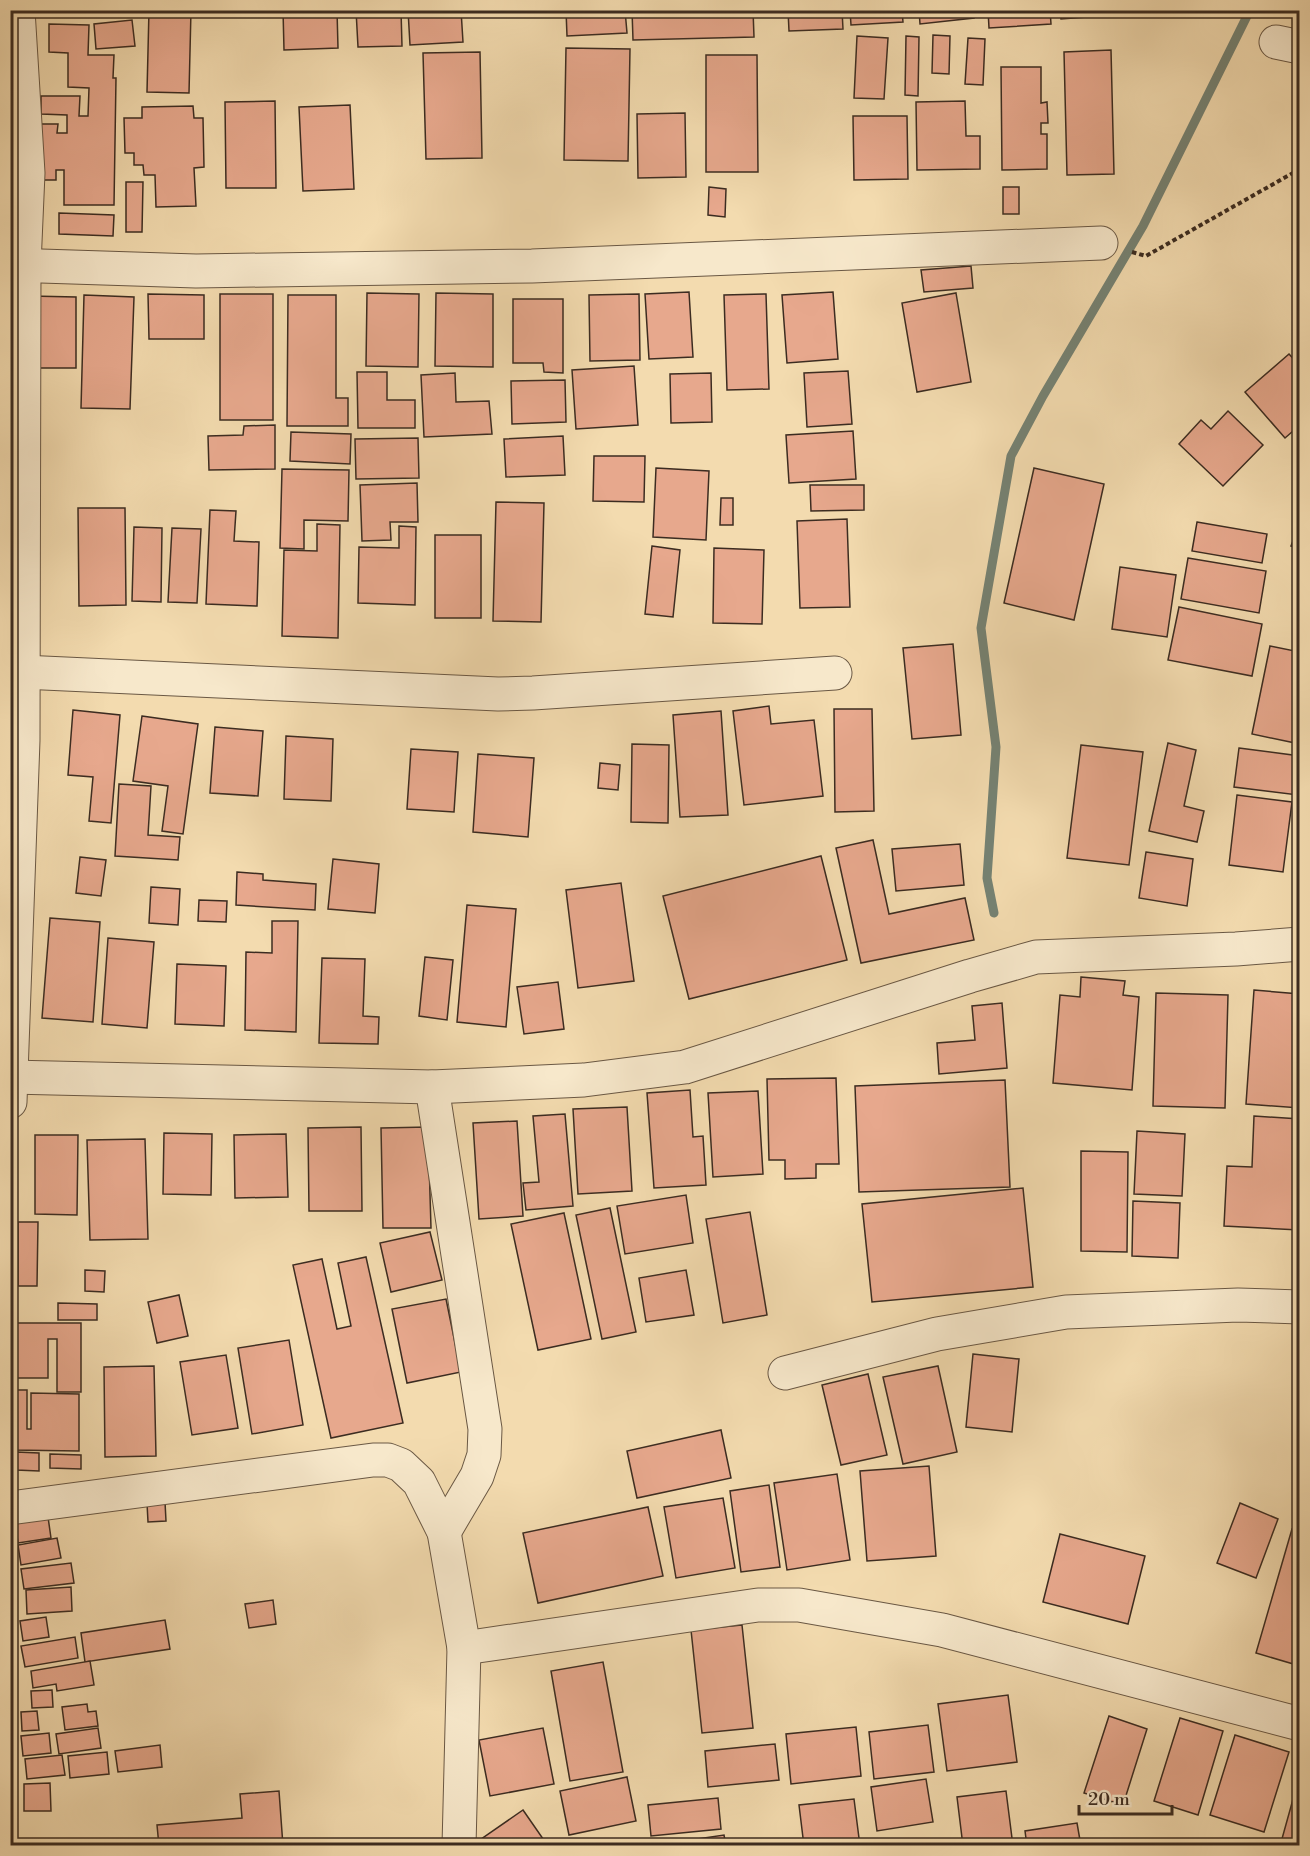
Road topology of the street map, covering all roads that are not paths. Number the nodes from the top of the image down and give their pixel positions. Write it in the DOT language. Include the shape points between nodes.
graph roads {
  1 [pos="18,10"];
  2 [pos="1101,243"];
  3 [pos="17,265"];
  4 [pos="16,673"];
  5 [pos="836,673"];
  6 [pos="1299,944"];
  7 [pos="11,1077"];
  8 [pos="432,1087"];
  9 [pos="10,1102"];
  10 [pos="1299,1307"];
  11 [pos="785,1373"];
  12 [pos="10,1508"];
  13 [pos="444,1532"];
  14 [pos="464,1648"];
  15 [pos="1299,1724"];
  16 [pos="459,1845"];
  1 -- 3 [label="street" via="28,173"];
  2 -- 3 [label="street" via="532,267 196,271"];
  3 -- 4 [label="street"];
  4 -- 5 [label="street" via="498,694"];
  4 -- 7 [label="street" via="22,751"];
  6 -- 8 [label="street" via="1036,957 685,1067 584,1080"];
  7 -- 8 [label="street"];
  7 -- 9 [label="street"];
  8 -- 13 [label="street" via="485,1429 484,1455 477,1476"];
  10 -- 11 [label="street" via="1238,1305 1066,1312 937,1334"];
  12 -- 13 [label="street" via="388,1460 401,1464 419,1482"];
  13 -- 14 [label="street"];
  14 -- 15 [label="street" via="758,1605 799,1605 942,1630"];
  14 -- 16 [label="street"];
}
